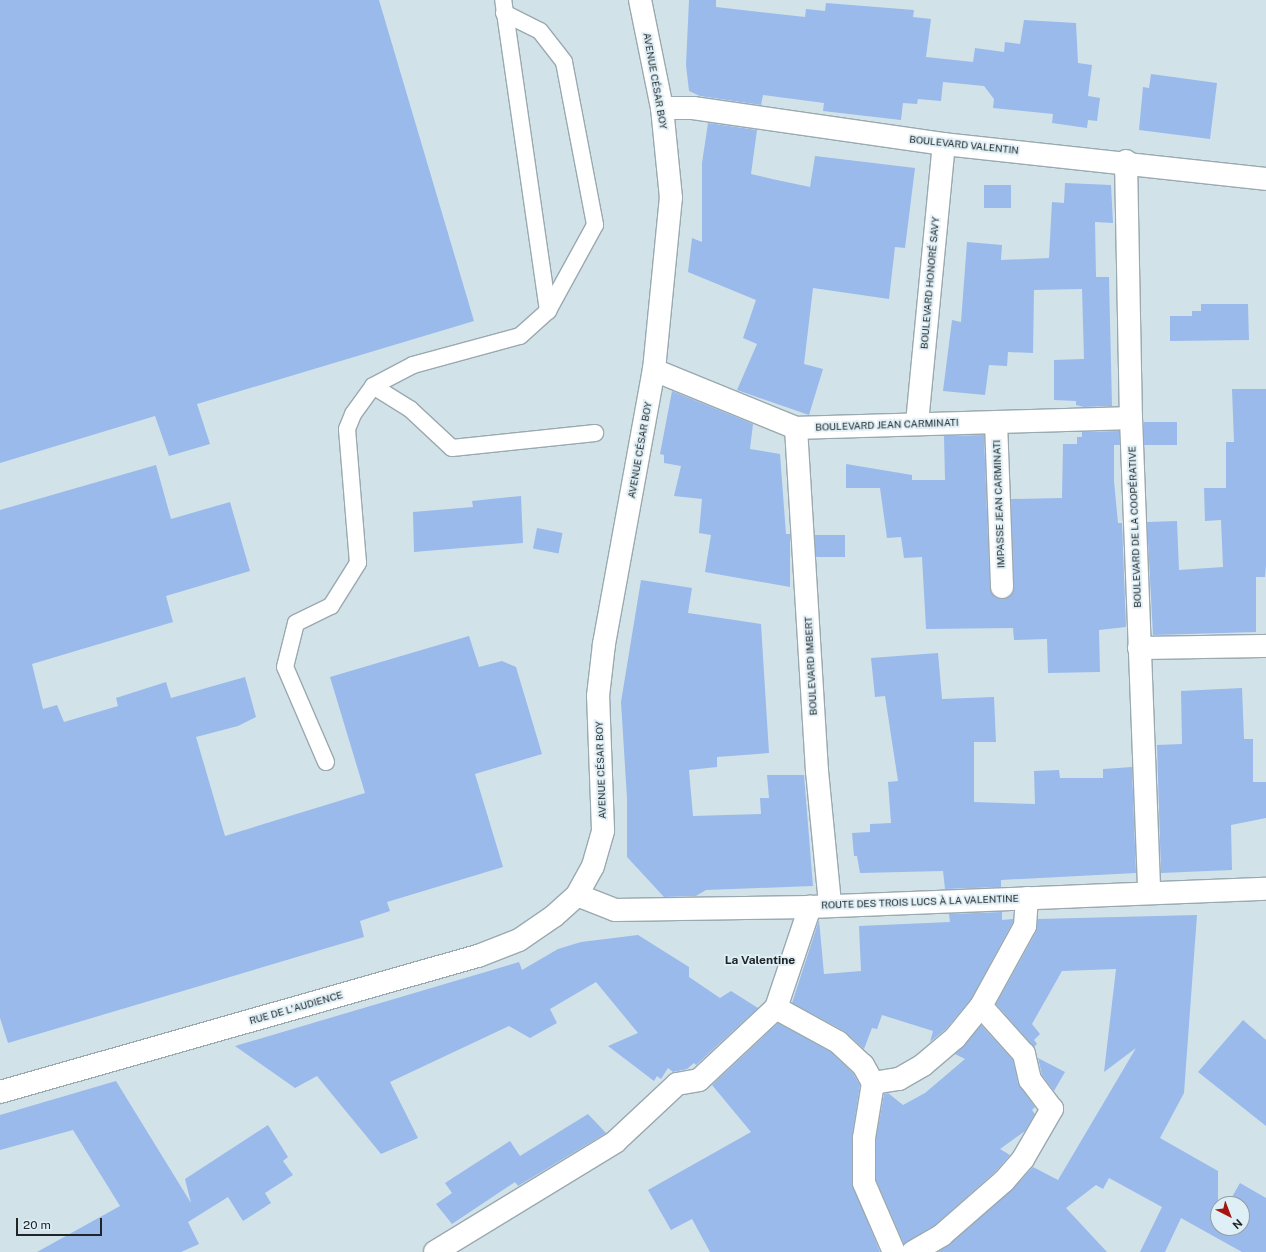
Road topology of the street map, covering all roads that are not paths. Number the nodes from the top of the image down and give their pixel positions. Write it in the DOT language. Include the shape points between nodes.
graph roads {
  1 [pos="640,0"];
  2 [pos="504,7"];
  3 [pos="662,108"];
  4 [pos="944,144"];
  5 [pos="1126,161"];
  6 [pos="1266,179"];
  7 [pos="548,311"];
  8 [pos="654,370"];
  9 [pos="373,386"];
  10 [pos="1131,418"];
  11 [pos="996,422"];
  12 [pos="917,423"];
  13 [pos="796,428"];
  14 [pos="595,433"];
  15 [pos="1002,587"];
  16 [pos="1266,646"];
  17 [pos="1139,648"];
  18 [pos="326,762"];
  19 [pos="1266,889"];
  20 [pos="1149,893"];
  21 [pos="577,895"];
  22 [pos="1028,898"];
  23 [pos="820,906"];
  24 [pos="981,1006"];
  25 [pos="776,1008"];
  26 [pos="873,1083"];
  27 [pos="0,1092"];
  28 [pos="435,1252"];
  29 [pos="894,1252"];
  30 [pos="913,1252"];
  1 -- 3 [label="street, AVENUE CÉSAR BOY"];
  2 -- 7 [label="lane"];
  2 -- 7 [label="lane" via="540,31 564,62 595,225"];
  3 -- 4 [label="street, BOULEVARD VALENTIN" via="693,108"];
  3 -- 8 [label="street, AVENUE CÉSAR BOY" via="671,198"];
  4 -- 5 [label="street, BOULEVARD VALENTIN"];
  4 -- 12 [label="street, BOULEVARD HONORÉ SAVY"];
  5 -- 6 [label="street, BOULEVARD VALENTIN"];
  5 -- 10 [label="street, BOULEVARD DE LA COOPÉRATIVE"];
  7 -- 9 [label="lane" via="520,336 412,365"];
  8 -- 13 [label="street, BOULEVARD JEAN CARMINATI"];
  8 -- 21 [label="street, AVENUE CÉSAR BOY" via="604,644 598,696 603,830 593,866"];
  9 -- 14 [label="lane" via="410,409 452,448"];
  9 -- 18 [label="lane" via="353,414 347,429 358,563 331,606 296,623 285,667"];
  10 -- 11 [label="street, BOULEVARD JEAN CARMINATI"];
  10 -- 17 [label="street, BOULEVARD DE LA COOPÉRATIVE"];
  11 -- 12 [label="street, BOULEVARD JEAN CARMINATI"];
  11 -- 15 [label="street, IMPASSE JEAN CARMINATI"];
  12 -- 13 [label="street, BOULEVARD JEAN CARMINATI"];
  13 -- 23 [label="street, BOULEVARD IMBERT" via="817,770"];
  16 -- 17 [label="street"];
  17 -- 20 [label="street, BOULEVARD DE LA COOPÉRATIVE"];
  19 -- 20 [label="street, ROUTE DES TROIS LUCS À LA VALENTINE"];
  20 -- 22 [label="street, ROUTE DES TROIS LUCS À LA VALENTINE"];
  21 -- 23 [label="street, ROUTE DES TROIS LUCS À LA VALENTINE" via="615,910"];
  21 -- 27 [label="street, RUE DE L'AUDIENCE" via="554,916 519,940 478,956"];
  22 -- 23 [label="street, ROUTE DES TROIS LUCS À LA VALENTINE"];
  22 -- 24 [label="street" via="1025,926"];
  23 -- 25 [label="street"];
  24 -- 26 [label="street" via="955,1038 923,1065 899,1079"];
  24 -- 30 [label="street" via="1024,1054 1030,1080 1052,1109 1023,1159 1004,1181 942,1235"];
  25 -- 26 [label="street" via="838,1042 864,1065"];
  25 -- 28 [label="street" via="699,1080 677,1084 615,1142"];
  26 -- 29 [label="street" via="864,1138 864,1183"];
}
